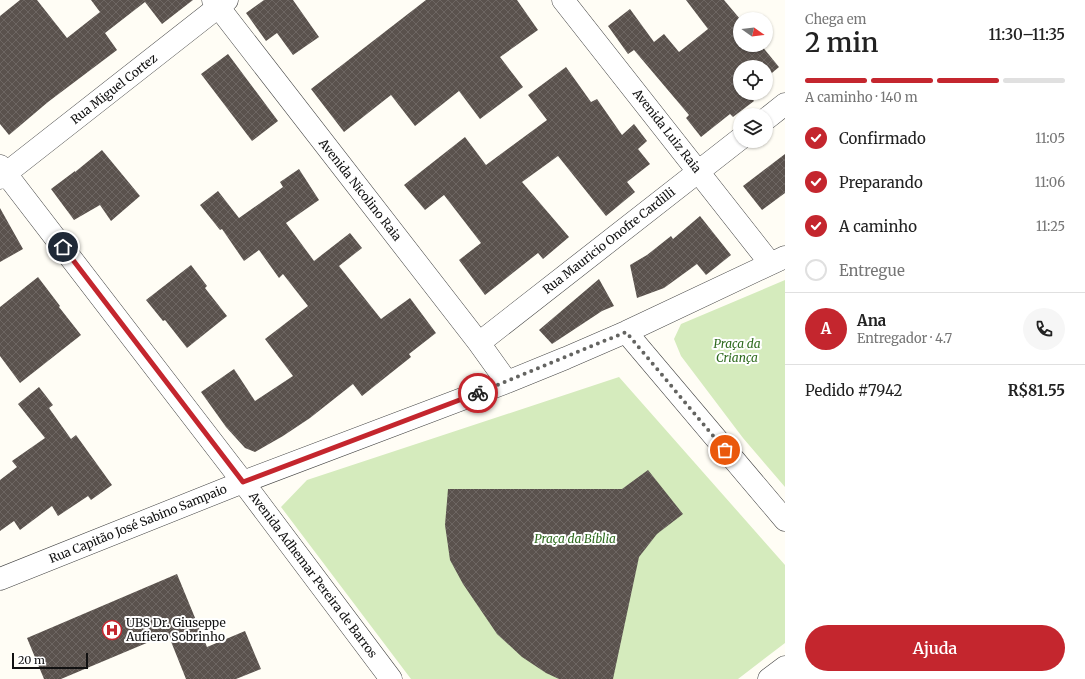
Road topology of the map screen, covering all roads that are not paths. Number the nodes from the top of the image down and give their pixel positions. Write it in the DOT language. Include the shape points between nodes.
graph roads {
  1 [pos="563,0"];
  2 [pos="219,2"];
  3 [pos="785,104"];
  4 [pos="773,113"];
  5 [pos="733,145"];
  6 [pos="2,172"];
  7 [pos="699,172"];
  8 [pos="778,260"];
  9 [pos="626,332"];
  10 [pos="479,343"];
  11 [pos="506,382"];
  12 [pos="243,482"];
  13 [pos="785,520"];
  14 [pos="0,580"];
  15 [pos="785,667"];
  16 [pos="391,679"];
  17 [pos="769,679"];
  1 -- 7 [label="street, Avenida Luiz Raia"];
  2 -- 6 [label="street, Rua Miguel Cortez"];
  2 -- 10 [label="street, Avenida Nicolino Raia"];
  3 -- 4 [label="street"];
  5 -- 7 [label="street, Rua Mauricio Onofre Cardilli"];
  6 -- 12 [label="street, Avenida Adhemar Pereira de Barros"];
  7 -- 8 [label="street, Avenida Luiz Raia"];
  7 -- 10 [label="street, Rua Mauricio Onofre Cardilli"];
  8 -- 9 [label="street, Rua Capitão José Sabino Sampaio"];
  9 -- 11 [label="street, Rua Capitão José Sabino Sampaio"];
  9 -- 13 [label="street"];
  10 -- 11 [label="street, Avenida Nicolino Raia"];
  11 -- 12 [label="street, Rua Capitão José Sabino Sampaio"];
  12 -- 14 [label="street, Rua Capitão José Sabino Sampaio"];
  12 -- 16 [label="street, Avenida Adhemar Pereira de Barros"];
  15 -- 17 [label="street"];
}
